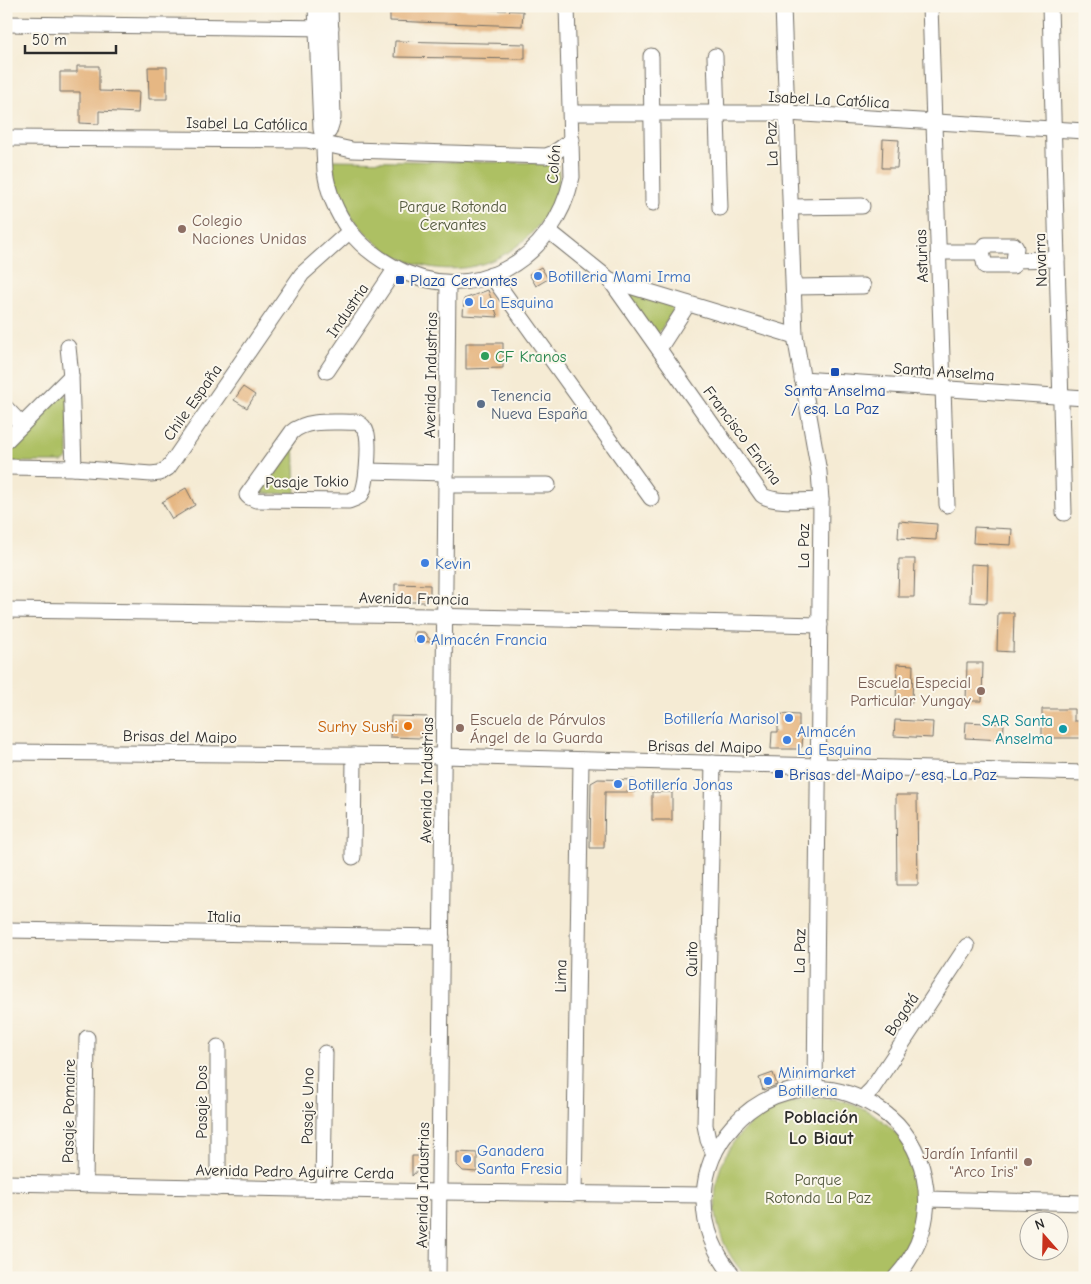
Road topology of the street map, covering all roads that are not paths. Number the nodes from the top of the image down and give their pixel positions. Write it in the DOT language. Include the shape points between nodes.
graph roads {
  1 [pos="316,6"];
  2 [pos="330,6"];
  3 [pos="567,6"];
  4 [pos="783,6"];
  5 [pos="930,6"];
  6 [pos="1050,6"];
  7 [pos="6,24"];
  8 [pos="324,27"];
  9 [pos="651,56"];
  10 [pos="715,56"];
  11 [pos="571,113"];
  12 [pos="717,113"];
  13 [pos="787,113"];
  14 [pos="652,114"];
  15 [pos="934,122"];
  16 [pos="1053,129"];
  17 [pos="1085,131"];
  18 [pos="6,138"];
  19 [pos="572,140"];
  20 [pos="324,141"];
  21 [pos="546,156"];
  22 [pos="572,177"];
  23 [pos="653,203"];
  24 [pos="862,206"];
  25 [pos="791,207"];
  26 [pos="720,208"];
  27 [pos="350,231"];
  28 [pos="549,231"];
  29 [pos="939,252"];
  30 [pos="1057,259"];
  31 [pos="396,268"];
  32 [pos="491,275"];
  33 [pos="610,280"];
  34 [pos="448,283"];
  35 [pos="862,286"];
  36 [pos="794,287"];
  37 [pos="688,304"];
  38 [pos="795,336"];
  39 [pos="68,346"];
  40 [pos="659,350"];
  41 [pos="327,371"];
  42 [pos="71,376"];
  43 [pos="802,379"];
  44 [pos="943,388"];
  45 [pos="1061,396"];
  46 [pos="1085,398"];
  47 [pos="6,408"];
  48 [pos="22,425"];
  49 [pos="6,441"];
  50 [pos="6,467"];
  51 [pos="74,468"];
  52 [pos="367,471"];
  53 [pos="446,479"];
  54 [pos="548,485"];
  55 [pos="650,498"];
  56 [pos="821,500"];
  57 [pos="947,505"];
  58 [pos="1064,513"];
  59 [pos="6,610"];
  60 [pos="445,616"];
  61 [pos="820,625"];
  62 [pos="6,752"];
  63 [pos="354,755"];
  64 [pos="443,756"];
  65 [pos="581,760"];
  66 [pos="713,763"];
  67 [pos="819,766"];
  68 [pos="1085,773"];
  69 [pos="354,857"];
  70 [pos="6,930"];
  71 [pos="442,938"];
  72 [pos="967,946"];
  73 [pos="87,1038"];
  74 [pos="218,1047"];
  75 [pos="325,1053"];
  76 [pos="815,1089"];
  77 [pos="862,1099"];
  78 [pos="714,1154"];
  79 [pos="6,1182"];
  80 [pos="85,1185"];
  81 [pos="218,1188"];
  82 [pos="323,1190"];
  83 [pos="439,1192"];
  84 [pos="574,1194"];
  85 [pos="704,1195"];
  86 [pos="927,1200"];
  87 [pos="1085,1203"];
  88 [pos="438,1278"];
  89 [pos="734,1278"];
  90 [pos="896,1278"];
  1 -- 8 [label="street"];
  2 -- 8 [label="street"];
  3 -- 11 [label="street, Colón"];
  4 -- 13 [label="street, La Paz"];
  5 -- 15 [label="street, Asturias"];
  6 -- 16 [label="street, Navarra"];
  7 -- 8 [label="street"];
  8 -- 20 [label="street" via="321,129"];
  9 -- 14 [label="street"];
  10 -- 12 [label="street"];
  11 -- 14 [label="street, Isabel La Católica"];
  11 -- 19 [label="street, Colón"];
  12 -- 13 [label="street, Isabel La Católica"];
  12 -- 14 [label="street, Isabel La Católica"];
  12 -- 26 [label="street"];
  13 -- 15 [label="street, Isabel La Católica"];
  13 -- 25 [label="street, La Paz"];
  14 -- 23 [label="street"];
  15 -- 16 [label="street, Isabel La Católica"];
  15 -- 29 [label="street, Asturias"];
  16 -- 17 [label="street, Isabel La Católica"];
  16 -- 30 [label="street, Navarra"];
  18 -- 20 [label="street, Isabel La Católica"];
  19 -- 21 [label="street"];
  19 -- 22 [label="street, Colón"];
  20 -- 21 [label="street, Isabel La Católica" via="352,150"];
  20 -- 27 [label="street" via="329,190 334,206"];
  21 -- 22 [label="street" via="561,162"];
  22 -- 28 [label="street, Colón" via="564,204"];
  24 -- 25 [label="street"];
  25 -- 36 [label="street, La Paz"];
  27 -- 31 [label="street" via="380,260"];
  27 -- 51 [label="street, Chile España" via="302,274 168,468 151,474"];
  28 -- 32 [label="street, Colón" via="529,253"];
  28 -- 33 [label="street, Francisco Encina"];
  29 -- 30 [label="street" via="982,252 986,246 1014,245 1014,260"];
  29 -- 44 [label="street, Asturias"];
  30 -- 45 [label="street, Navarra"];
  31 -- 34 [label="street" via="430,282"];
  31 -- 41 [label="street, Industria"];
  32 -- 34 [label="street, Colón"];
  32 -- 55 [label="street"];
  33 -- 37 [label="street, Francisco Encina"];
  33 -- 40 [label="street, Francisco Encina"];
  34 -- 53 [label="street, Avenida Industrias"];
  35 -- 36 [label="street"];
  36 -- 38 [label="street, La Paz"];
  37 -- 38 [label="street, Francisco Encina"];
  37 -- 40 [label="street"];
  38 -- 43 [label="street, La Paz"];
  39 -- 42 [label="street"];
  40 -- 56 [label="street, Francisco Encina" via="762,495 774,500"];
  42 -- 48 [label="street"];
  42 -- 51 [label="street"];
  43 -- 44 [label="street, Santa Anselma"];
  43 -- 56 [label="street, La Paz"];
  44 -- 45 [label="street, Santa Anselma"];
  44 -- 57 [label="street, Asturias"];
  45 -- 46 [label="street, Santa Anselma"];
  45 -- 58 [label="street, Navarra"];
  47 -- 48 [label="street"];
  48 -- 49 [label="street"];
  50 -- 51 [label="street, Chile España"];
  52 -- 52 [label="street, Pasaje Tokio" via="360,496 349,501 256,500 247,495 292,432 310,423 357,422 363,426 367,434"];
  52 -- 53 [label="street, Pasaje Tokio"];
  53 -- 54 [label="street, Pasaje Tokio"];
  53 -- 60 [label="street, Avenida Industrias"];
  56 -- 61 [label="street, La Paz"];
  59 -- 60 [label="street, Avenida Francia"];
  60 -- 61 [label="street, Avenida Francia"];
  60 -- 64 [label="street, Avenida Industrias"];
  61 -- 67 [label="street, La Paz"];
  62 -- 63 [label="street, Brisas del Maipo"];
  63 -- 64 [label="street, Brisas del Maipo"];
  63 -- 69 [label="street"];
  64 -- 65 [label="street, Brisas del Maipo"];
  64 -- 71 [label="street, Avenida Industrias"];
  65 -- 66 [label="street, Brisas del Maipo"];
  65 -- 84 [label="street, Lima"];
  66 -- 67 [label="street, Brisas del Maipo"];
  66 -- 78 [label="street, Quito" via="705,1124"];
  67 -- 68 [label="street, Brisas del Maipo"];
  67 -- 76 [label="street, La Paz"];
  70 -- 71 [label="street, Italia"];
  71 -- 83 [label="street, Avenida Industrias"];
  72 -- 77 [label="street, Bogotá" via="872,1089"];
  73 -- 80 [label="street, Pasaje Pomaire"];
  74 -- 81 [label="street, Pasaje Dos"];
  75 -- 82 [label="street, Pasaje Uno"];
  76 -- 77 [label="street"];
  76 -- 78 [label="street" via="797,1090 762,1102 734,1124"];
  77 -- 86 [label="street" via="886,1114 906,1134 924,1172"];
  78 -- 85 [label="street" via="705,1180"];
  79 -- 80 [label="street, Avenida Pedro Aguirre Cerda"];
  80 -- 81 [label="street, Avenida Pedro Aguirre Cerda"];
  81 -- 82 [label="street, Avenida Pedro Aguirre Cerda"];
  82 -- 83 [label="street, Avenida Pedro Aguirre Cerda"];
  83 -- 84 [label="street, Avenida Pedro Aguirre Cerda"];
  83 -- 88 [label="street, Avenida Industrias"];
  84 -- 85 [label="street, Avenida Pedro Aguirre Cerda"];
  85 -- 89 [label="street" via="704,1212 711,1241"];
  86 -- 87 [label="street"];
  86 -- 90 [label="street" via="926,1219 919,1241"];
}
